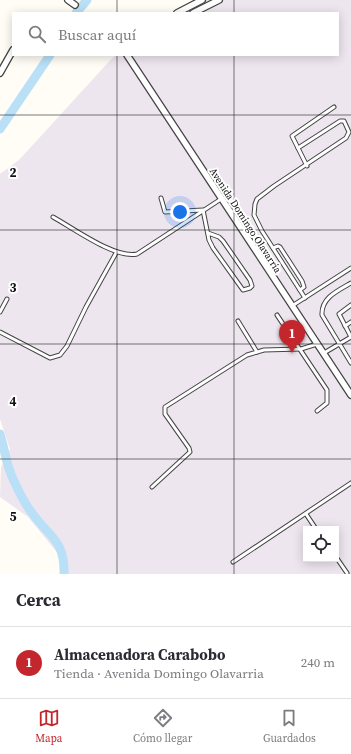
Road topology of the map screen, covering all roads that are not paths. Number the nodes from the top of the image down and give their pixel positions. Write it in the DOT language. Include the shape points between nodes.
graph roads {
  1 [pos="68,0"];
  2 [pos="202,0"];
  3 [pos="219,0"];
  4 [pos="75,5"];
  5 [pos="179,12"];
  6 [pos="195,12"];
  7 [pos="12,52"];
  8 [pos="128,56"];
  9 [pos="0,73"];
  10 [pos="334,107"];
  11 [pos="298,148"];
  12 [pos="307,166"];
  13 [pos="161,198"];
  14 [pos="221,199"];
  15 [pos="203,210"];
  16 [pos="53,217"];
  17 [pos="208,233"];
  18 [pos="273,248"];
  19 [pos="116,253"];
  20 [pos="351,268"];
  21 [pos="351,283"];
  22 [pos="300,290"];
  23 [pos="305,298"];
  24 [pos="7,299"];
  25 [pos="351,305"];
  26 [pos="292,306"];
  27 [pos="0,312"];
  28 [pos="276,315"];
  29 [pos="238,321"];
  30 [pos="351,322"];
  31 [pos="344,326"];
  32 [pos="0,332"];
  33 [pos="351,337"];
  34 [pos="317,344"];
  35 [pos="338,344"];
  36 [pos="300,350"];
  37 [pos="257,352"];
  38 [pos="324,354"];
  39 [pos="351,363"];
  40 [pos="351,395"];
  41 [pos="317,411"];
  42 [pos="351,484"];
  43 [pos="152,487"];
  44 [pos="306,514"];
  45 [pos="314,526"];
  46 [pos="339,561"];
  47 [pos="233,562"];
  48 [pos="347,573"];
  1 -- 4 [label="street"];
  2 -- 5 [label="street"];
  3 -- 6 [label="street"];
  7 -- 9 [label="street"];
  8 -- 14 [label="street, Avenida Domingo Olavarria"];
  10 -- 11 [label="lane" via="292,134 291,137"];
  11 -- 12 [label="lane"];
  11 -- 12 [label="lane" via="340,121 344,121 348,128 346,138"];
  12 -- 18 [label="lane" via="257,199 254,215"];
  13 -- 15 [label="lane" via="165,212"];
  14 -- 15 [label="lane"];
  14 -- 26 [label="street, Avenida Domingo Olavarria"];
  15 -- 17 [label="lane"];
  15 -- 19 [label="lane" via="137,254 130,256"];
  16 -- 19 [label="lane"];
  17 -- 17 [label="lane" via="213,248 243,290 250,288 250,280 223,241"];
  18 -- 22 [label="lane"];
  18 -- 22 [label="lane" via="280,247 302,281 304,287"];
  19 -- 32 [label="lane" via="60,355 50,358"];
  20 -- 23 [label="lane"];
  21 -- 35 [label="lane" via="328,298 322,308 322,315"];
  22 -- 23 [label="lane"];
  23 -- 26 [label="lane"];
  24 -- 27 [label="lane"];
  25 -- 31 [label="lane" via="339,314"];
  26 -- 34 [label="street, Avenida Domingo Olavarria"];
  28 -- 36 [label="lane"];
  29 -- 37 [label="lane"];
  30 -- 31 [label="lane"];
  31 -- 33 [label="lane"];
  33 -- 35 [label="lane"];
  34 -- 36 [label="lane"];
  34 -- 38 [label="street, Avenida Domingo Olavarria"];
  35 -- 38 [label="lane"];
  35 -- 39 [label="lane"];
  36 -- 37 [label="lane" via="272,349"];
  36 -- 41 [label="lane" via="327,390 327,403"];
  37 -- 43 [label="lane" via="247,355 165,407 165,414 190,452"];
  38 -- 40 [label="street, Avenida Domingo Olavarria"];
  42 -- 44 [label="lane"];
  44 -- 45 [label="lane"];
  44 -- 47 [label="lane"];
  46 -- 48 [label="lane"];
}
